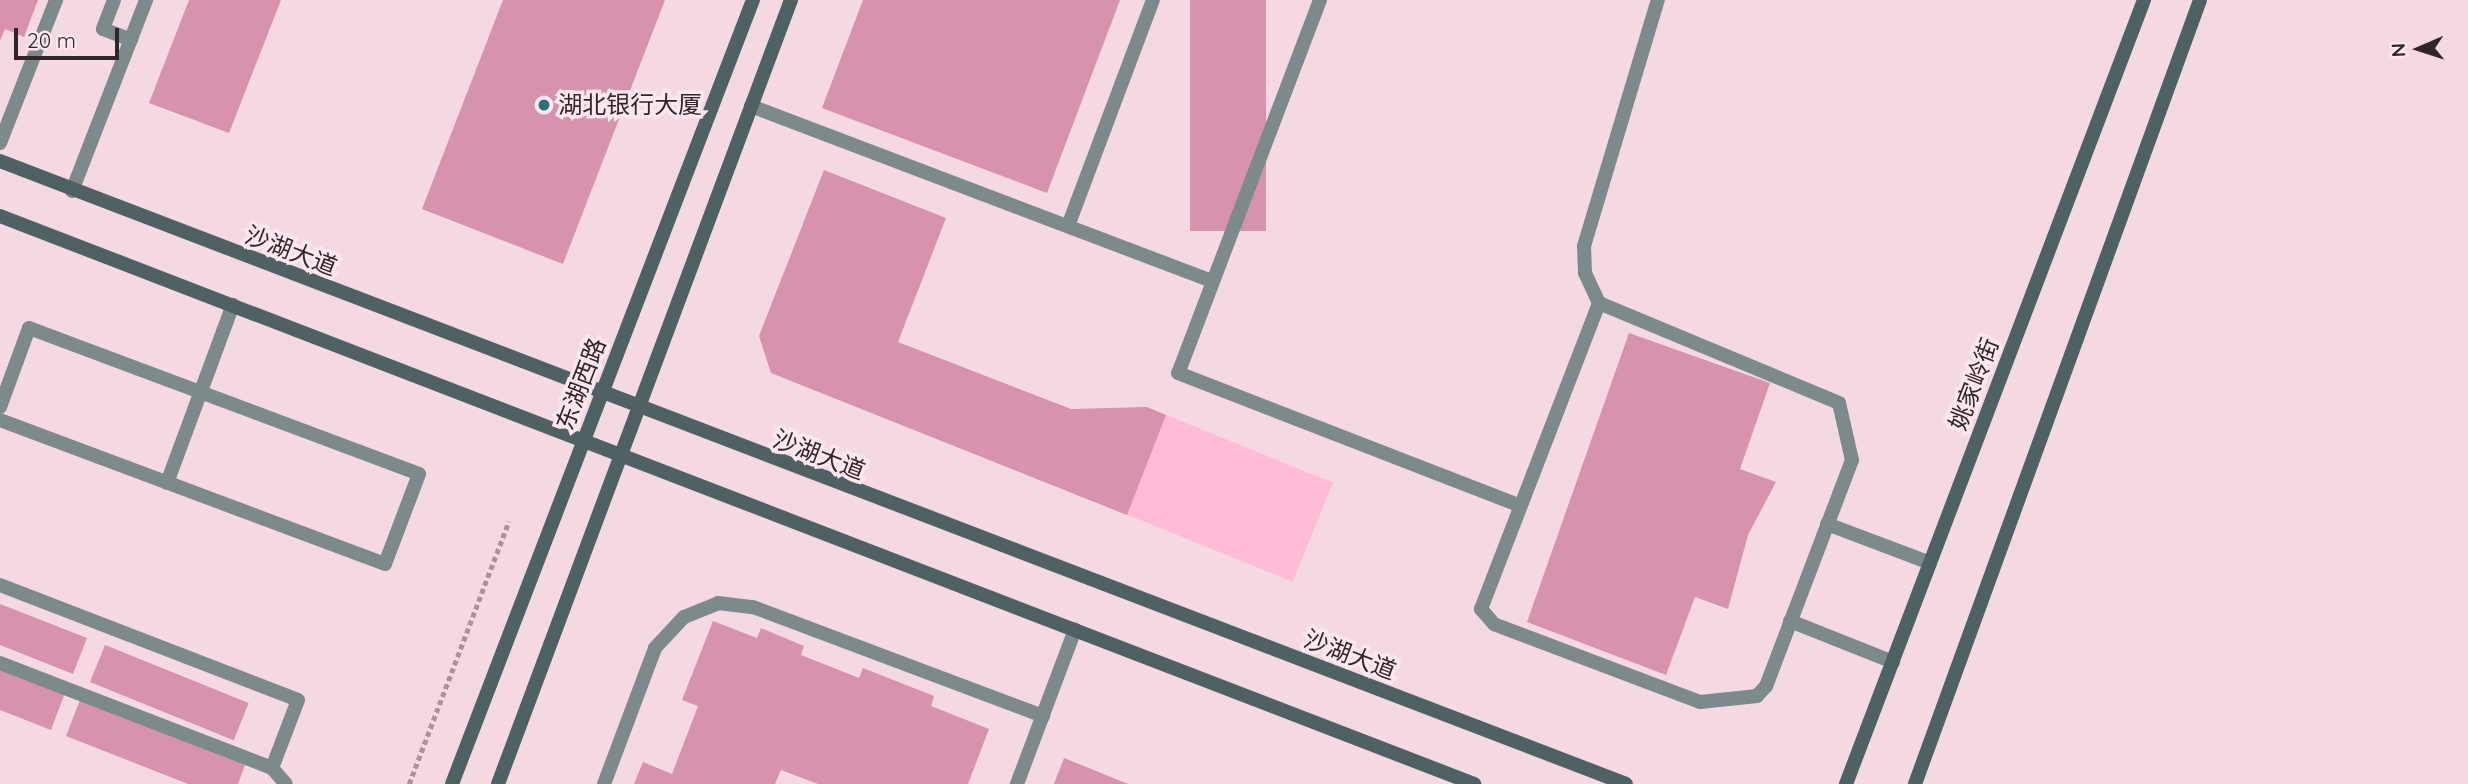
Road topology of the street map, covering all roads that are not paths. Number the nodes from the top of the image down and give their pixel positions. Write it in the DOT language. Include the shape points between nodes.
graph roads {
  1 [pos="56,0"];
  2 [pos="114,0"];
  3 [pos="146,0"];
  4 [pos="752,0"];
  5 [pos="791,0"];
  6 [pos="1153,0"];
  7 [pos="1320,0"];
  8 [pos="1658,0"];
  9 [pos="2144,0"];
  10 [pos="2200,0"];
  11 [pos="131,40"];
  12 [pos="751,106"];
  13 [pos="0,143"];
  14 [pos="0,162"];
  15 [pos="72,191"];
  16 [pos="0,216"];
  17 [pos="1068,226"];
  18 [pos="1212,281"];
  19 [pos="1599,303"];
  20 [pos="233,305"];
  21 [pos="201,393"];
  22 [pos="600,395"];
  23 [pos="0,407"];
  24 [pos="638,410"];
  25 [pos="0,420"];
  26 [pos="583,440"];
  27 [pos="621,455"];
  28 [pos="167,483"];
  29 [pos="1518,505"];
  30 [pos="1828,524"];
  31 [pos="1930,563"];
  32 [pos="0,585"];
  33 [pos="1790,621"];
  34 [pos="1075,630"];
  35 [pos="1893,662"];
  36 [pos="0,663"];
  37 [pos="1043,716"];
  38 [pos="272,768"];
  39 [pos="286,784"];
  40 [pos="452,784"];
  41 [pos="498,784"];
  42 [pos="604,784"];
  43 [pos="1017,784"];
  44 [pos="1474,784"];
  45 [pos="1626,784"];
  46 [pos="1846,784"];
  47 [pos="1915,784"];
  1 -- 13 [label="lane"];
  2 -- 11 [label="lane" via="103,29"];
  3 -- 11 [label="lane"];
  4 -- 22 [label="street, 东湖西路"];
  5 -- 12 [label="street"];
  6 -- 17 [label="lane"];
  7 -- 18 [label="lane"];
  8 -- 19 [label="lane" via="1584,246 1585,272"];
  9 -- 31 [label="street, 姚家岭街"];
  10 -- 47 [label="street"];
  11 -- 15 [label="lane"];
  12 -- 17 [label="lane"];
  12 -- 24 [label="street"];
  14 -- 15 [label="street, 沙湖大道"];
  15 -- 22 [label="street, 沙湖大道"];
  16 -- 20 [label="street"];
  17 -- 18 [label="lane"];
  18 -- 29 [label="lane" via="1178,373"];
  19 -- 29 [label="lane"];
  19 -- 30 [label="lane" via="1839,403 1852,460"];
  20 -- 21 [label="lane"];
  20 -- 26 [label="street"];
  21 -- 23 [label="lane" via="29,328"];
  21 -- 28 [label="lane"];
  21 -- 28 [label="lane" via="419,474 385,564"];
  22 -- 24 [label="street, 沙湖大道"];
  22 -- 26 [label="street, 东湖西路"];
  24 -- 27 [label="street"];
  24 -- 45 [label="street, 沙湖大道"];
  25 -- 28 [label="lane"];
  26 -- 27 [label="street"];
  26 -- 40 [label="street, 东湖西路"];
  27 -- 34 [label="street"];
  27 -- 41 [label="street"];
  29 -- 33 [label="lane" via="1480,601 1494,624 1718,705 1757,696 1766,686"];
  30 -- 31 [label="lane"];
  30 -- 33 [label="lane"];
  31 -- 35 [label="street, 姚家岭街"];
  32 -- 38 [label="lane" via="298,700"];
  33 -- 35 [label="lane"];
  34 -- 37 [label="lane"];
  34 -- 44 [label="street"];
  35 -- 46 [label="street, 姚家岭街"];
  36 -- 38 [label="lane"];
  37 -- 42 [label="lane" via="753,607 718,603 684,617 655,648"];
  37 -- 43 [label="lane"];
  38 -- 39 [label="lane"];
}
